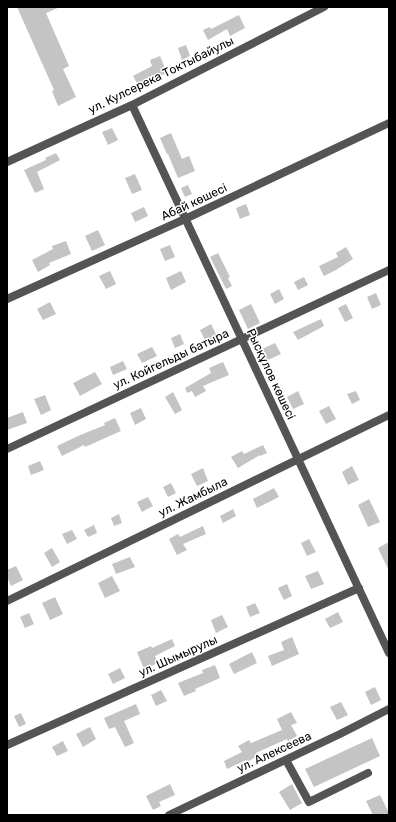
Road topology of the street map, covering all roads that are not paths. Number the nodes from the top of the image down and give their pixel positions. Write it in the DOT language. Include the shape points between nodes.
graph roads {
  1 [pos="324,7"];
  2 [pos="132,105"];
  3 [pos="389,123"];
  4 [pos="7,162"];
  5 [pos="185,219"];
  6 [pos="389,270"];
  7 [pos="7,299"];
  8 [pos="242,339"];
  9 [pos="389,415"];
  10 [pos="7,448"];
  11 [pos="298,459"];
  12 [pos="359,588"];
  13 [pos="7,601"];
  14 [pos="388,650"];
  15 [pos="389,709"];
  16 [pos="7,745"];
  17 [pos="286,760"];
  18 [pos="368,773"];
  19 [pos="169,815"];
  1 -- 2 [label="street, ул. Кулсерека Токтыбайулы"];
  2 -- 4 [label="street, ул. Кулсерека Токтыбайулы"];
  2 -- 5 [label="street, Рысқұлов көшесі"];
  3 -- 5 [label="street, Абай көшесі"];
  5 -- 7 [label="street, Абай көшесі"];
  5 -- 8 [label="street, Рысқұлов көшесі"];
  6 -- 8 [label="street, ул. Койгельды батыра"];
  8 -- 10 [label="street, ул. Койгельды батыра"];
  8 -- 11 [label="street, Рысқұлов көшесі"];
  9 -- 11 [label="street, ул. Жамбыла"];
  11 -- 12 [label="street, Рысқұлов көшесі"];
  11 -- 13 [label="street, ул. Жамбыла"];
  12 -- 14 [label="street, Рысқұлов көшесі"];
  12 -- 16 [label="street, ул. Шымырулы"];
  15 -- 17 [label="street, ул. Алексеева"];
  17 -- 18 [label="street" via="308,802"];
  17 -- 19 [label="street, ул. Алексеева"];
}
